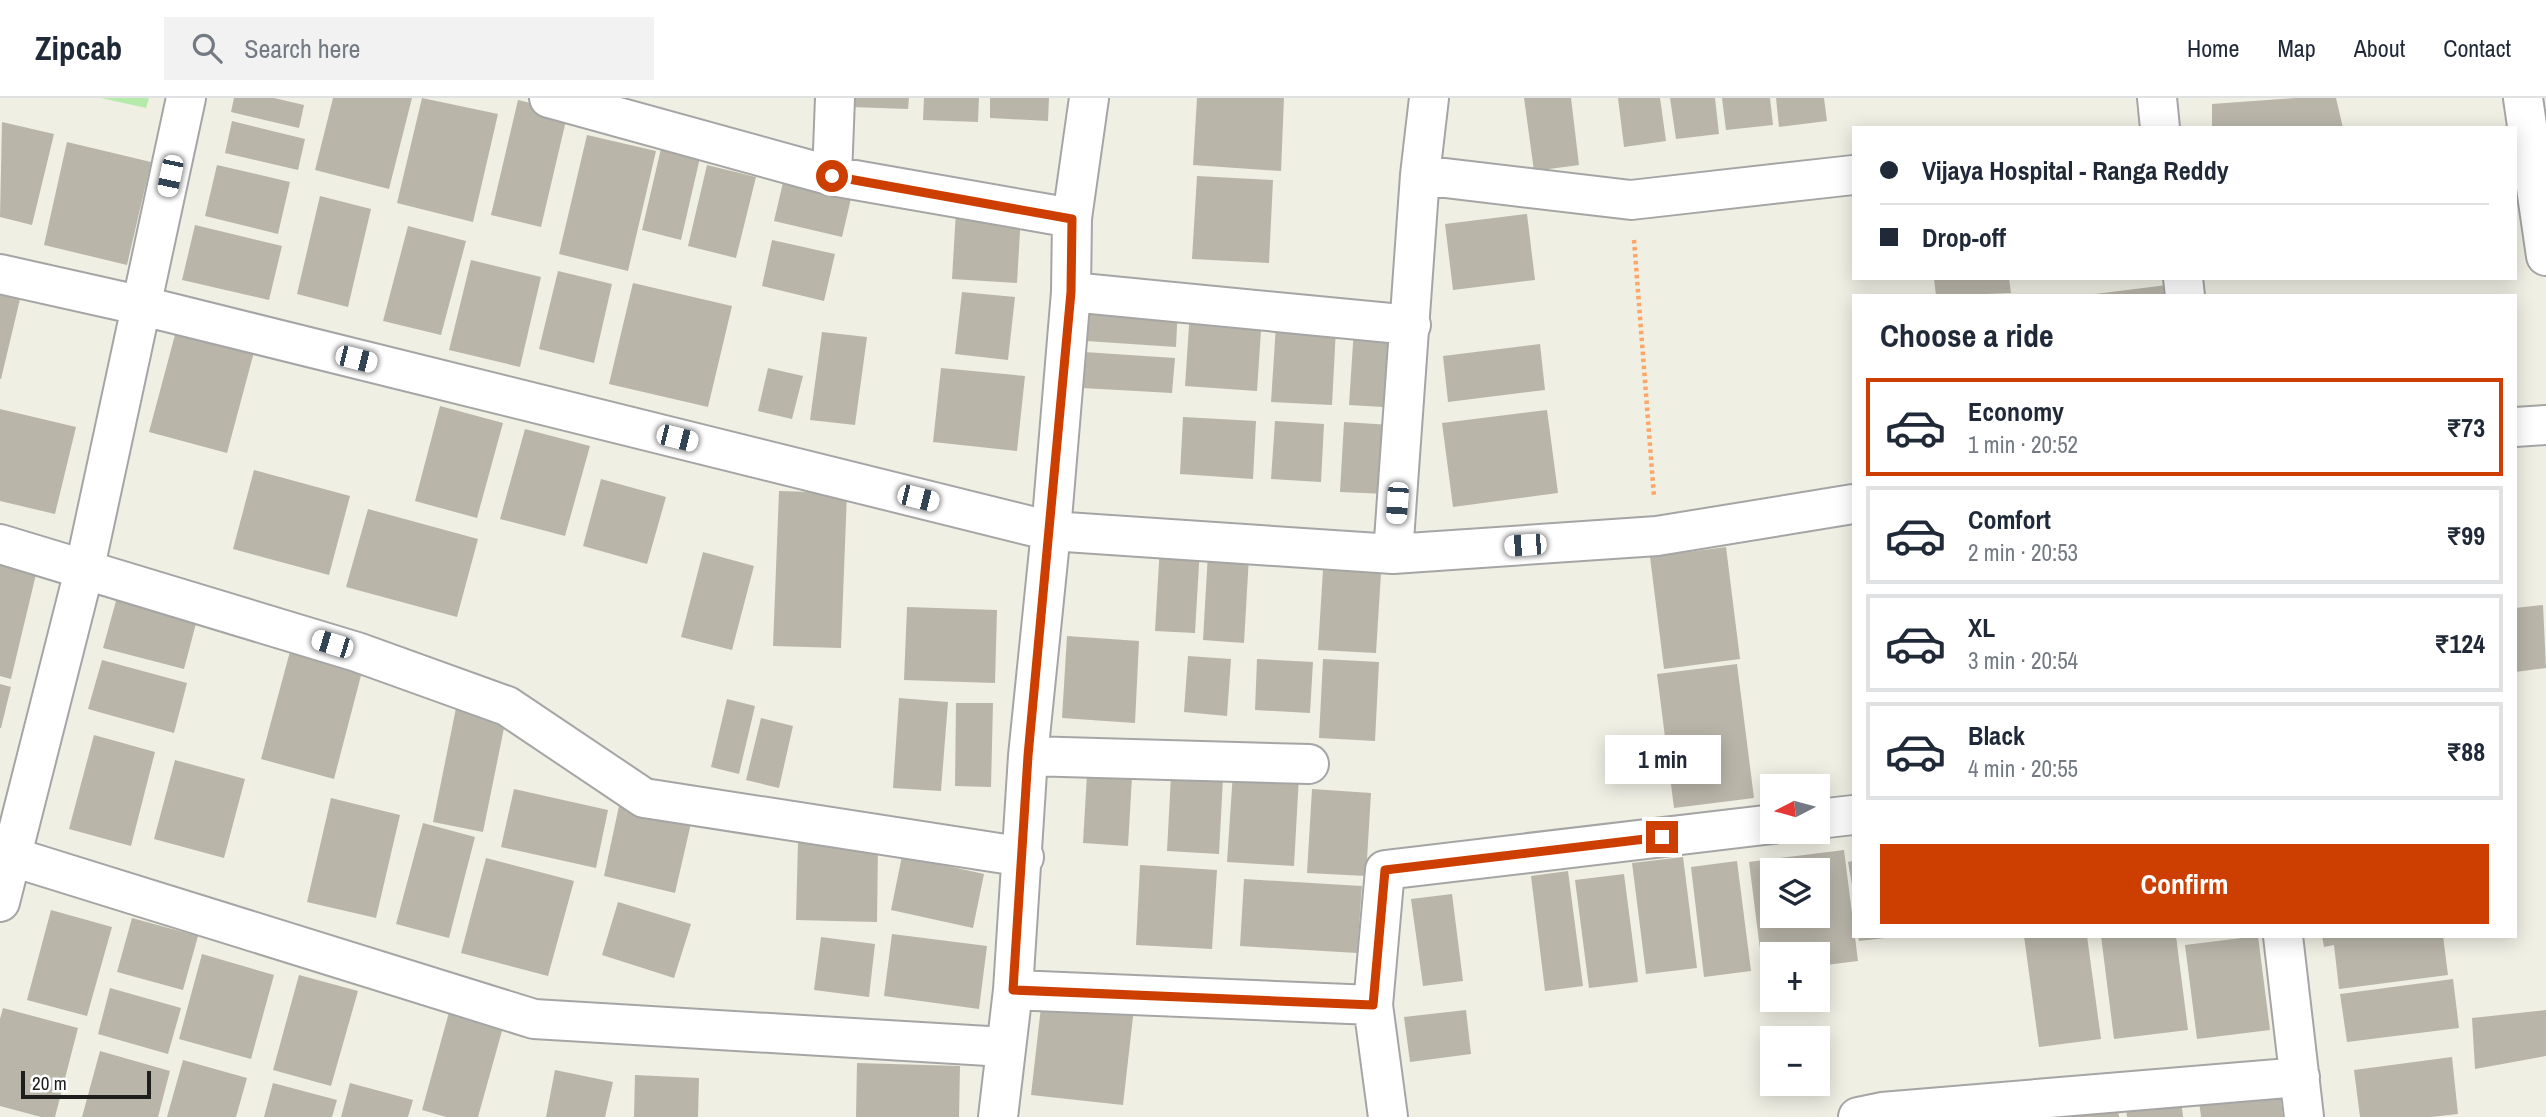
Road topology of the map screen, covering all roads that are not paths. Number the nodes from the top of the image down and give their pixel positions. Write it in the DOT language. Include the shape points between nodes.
graph roads {
  1 [pos="186,98"];
  2 [pos="549,98"];
  3 [pos="835,98"];
  4 [pos="1089,98"];
  5 [pos="1429,98"];
  6 [pos="2157,98"];
  7 [pos="2523,98"];
  8 [pos="2160,126"];
  9 [pos="1420,175"];
  10 [pos="832,176"];
  11 [pos="1852,176"];
  12 [pos="1072,219"];
  13 [pos="2546,256"];
  14 [pos="0,274"];
  15 [pos="1071,292"];
  16 [pos="142,306"];
  17 [pos="1411,325"];
  18 [pos="2546,425"];
  19 [pos="2517,427"];
  20 [pos="1852,504"];
  21 [pos="1051,531"];
  22 [pos="0,544"];
  23 [pos="1393,554"];
  24 [pos="85,567"];
  25 [pos="1028,756"];
  26 [pos="1309,764"];
  27 [pos="1852,815"];
  28 [pos="1830,818"];
  29 [pos="1760,826"];
  30 [pos="6,854"];
  31 [pos="1024,857"];
  32 [pos="0,902"];
  33 [pos="2283,938"];
  34 [pos="1013,990"];
  35 [pos="1373,1005"];
  36 [pos="1005,1047"];
  37 [pos="2300,1077"];
  38 [pos="998,1117"];
  39 [pos="1388,1117"];
  40 [pos="1858,1117"];
  41 [pos="2304,1117"];
  1 -- 16 [label="street"];
  2 -- 10 [label="street"];
  3 -- 10 [label="street"];
  4 -- 12 [label="street"];
  5 -- 9 [label="street"];
  6 -- 8 [label="street"];
  7 -- 13 [label="street"];
  9 -- 11 [label="street" via="1631,200"];
  9 -- 17 [label="street"];
  10 -- 12 [label="street"];
  12 -- 15 [label="street"];
  14 -- 16 [label="street"];
  15 -- 17 [label="street"];
  15 -- 21 [label="street"];
  16 -- 21 [label="street"];
  16 -- 24 [label="street"];
  17 -- 23 [label="street"];
  18 -- 19 [label="street"];
  20 -- 23 [label="street" via="1657,536"];
  21 -- 23 [label="street"];
  21 -- 25 [label="street"];
  22 -- 24 [label="street"];
  24 -- 30 [label="street"];
  24 -- 31 [label="street" via="357,652 507,706 644,798"];
  25 -- 26 [label="street"];
  25 -- 31 [label="street"];
  27 -- 28 [label="street"];
  29 -- 35 [label="street" via="1385,870"];
  30 -- 32 [label="street"];
  30 -- 36 [label="street" via="534,1019"];
  31 -- 34 [label="street"];
  33 -- 37 [label="street"];
  34 -- 35 [label="street"];
  34 -- 36 [label="street"];
  35 -- 39 [label="street"];
  36 -- 38 [label="street"];
  37 -- 40 [label="street"];
  37 -- 41 [label="street"];
}
